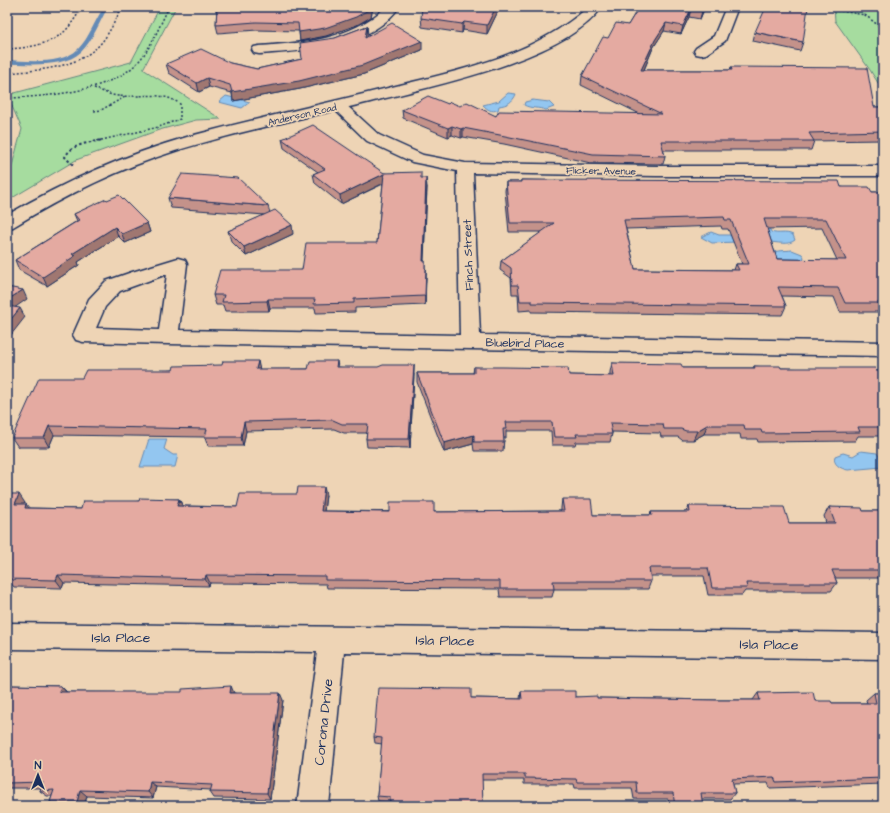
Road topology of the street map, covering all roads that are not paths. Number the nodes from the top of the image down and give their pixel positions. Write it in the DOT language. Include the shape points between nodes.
graph roads {
  1 [pos="393,7"];
  2 [pos="596,7"];
  3 [pos="732,7"];
  4 [pos="259,50"];
  5 [pos="701,51"];
  6 [pos="339,106"];
  7 [pos="465,168"];
  8 [pos="882,171"];
  9 [pos="7,223"];
  10 [pos="168,337"];
  11 [pos="470,342"];
  12 [pos="883,349"];
  13 [pos="7,636"];
  14 [pos="332,638"];
  15 [pos="883,646"];
  16 [pos="313,806"];
  1 -- 4 [label="street" via="373,24 332,42 306,47"];
  2 -- 6 [label="street, Anderson Road" via="565,31 532,49 462,73"];
  3 -- 5 [label="street" via="720,38"];
  6 -- 7 [label="street, Flicker Avenue" via="373,138 391,147 418,159"];
  6 -- 9 [label="street, Anderson Road" via="191,141 132,161 38,204"];
  7 -- 8 [label="street, Flicker Avenue"];
  7 -- 11 [label="street, Finch Street"];
  10 -- 10 [label="street, Bluebird Place" via="178,264 113,286 96,304 83,334"];
  10 -- 11 [label="street, Bluebird Place"];
  11 -- 12 [label="street, Bluebird Place"];
  13 -- 14 [label="street, Isla Place"];
  14 -- 15 [label="street, Isla Place"];
  14 -- 16 [label="street, Corona Drive"];
}
